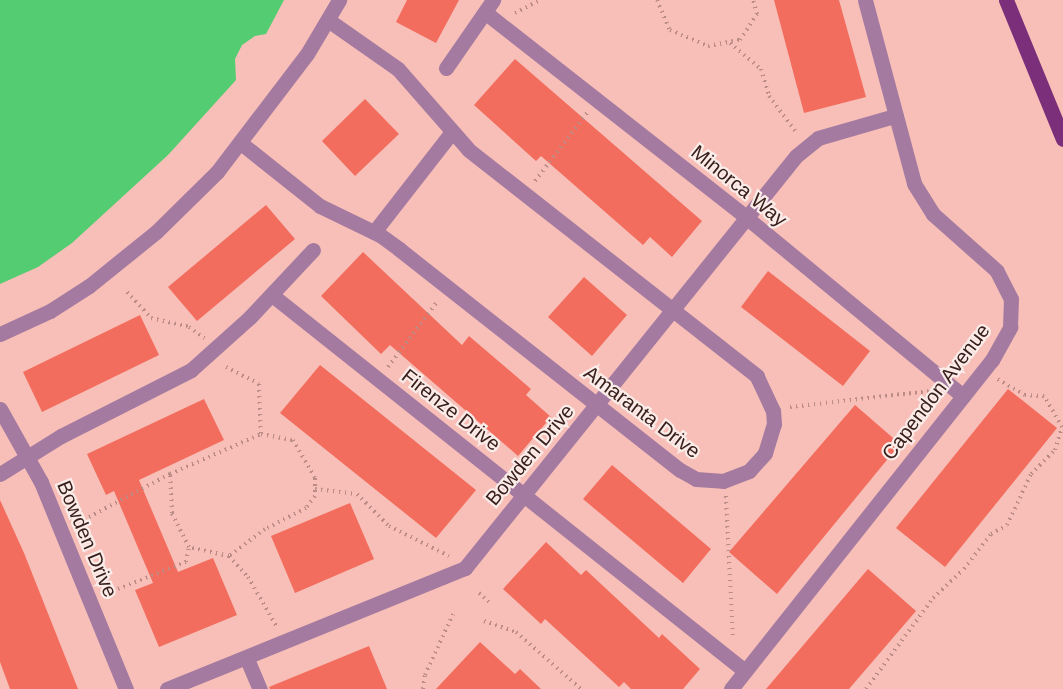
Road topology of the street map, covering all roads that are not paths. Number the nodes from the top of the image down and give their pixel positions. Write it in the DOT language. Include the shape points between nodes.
graph roads {
  1 [pos="339,0"];
  2 [pos="865,0"];
  3 [pos="1006,0"];
  4 [pos="492,11"];
  5 [pos="328,20"];
  6 [pos="446,68"];
  7 [pos="894,116"];
  8 [pos="451,133"];
  9 [pos="1063,139"];
  10 [pos="242,144"];
  11 [pos="747,219"];
  12 [pos="374,232"];
  13 [pos="313,250"];
  14 [pos="272,295"];
  15 [pos="674,310"];
  16 [pos="0,334"];
  17 [pos="963,396"];
  18 [pos="598,406"];
  19 [pos="0,408"];
  20 [pos="27,458"];
  21 [pos="0,474"];
  22 [pos="524,492"];
  23 [pos="247,659"];
  24 [pos="745,671"];
  25 [pos="126,689"];
  26 [pos="167,689"];
  27 [pos="260,689"];
  28 [pos="730,689"];
  1 -- 5 [label="street"];
  2 -- 7 [label="street, Capendon Avenue"];
  3 -- 9 [label="main road"];
  4 -- 6 [label="street"];
  4 -- 11 [label="street, Minorca Way"];
  5 -- 8 [label="street, Amaranta Drive" via="398,69"];
  5 -- 10 [label="street"];
  7 -- 11 [label="street, Bowden Drive" via="834,132 806,146"];
  7 -- 17 [label="street, Capendon Avenue" via="906,162 923,200 952,234 997,271 1011,299 1010,327 1003,344"];
  8 -- 12 [label="street"];
  8 -- 15 [label="street, Amaranta Drive"];
  10 -- 12 [label="street, Amaranta Drive" via="320,207"];
  10 -- 16 [label="street" via="156,232 89,286 50,311"];
  11 -- 15 [label="street, Bowden Drive"];
  11 -- 17 [label="street, Minorca Way"];
  12 -- 18 [label="street, Amaranta Drive"];
  13 -- 14 [label="street"];
  14 -- 20 [label="street" via="190,370"];
  14 -- 22 [label="street, Firenze Drive"];
  15 -- 18 [label="street, Bowden Drive"];
  15 -- 18 [label="street, Amaranta Drive" via="751,370 764,386 774,424 771,440 758,462 749,471 723,481 696,479"];
  17 -- 24 [label="street, Capendon Avenue"];
  18 -- 22 [label="street, Bowden Drive"];
  19 -- 20 [label="street, Bowden Drive"];
  20 -- 21 [label="street"];
  20 -- 25 [label="street, Bowden Drive"];
  22 -- 23 [label="street, Bowden Drive" via="465,568 453,576"];
  22 -- 24 [label="street, Firenze Drive"];
  23 -- 26 [label="street, Bowden Drive"];
  23 -- 27 [label="street"];
  24 -- 28 [label="street, Capendon Avenue"];
}
